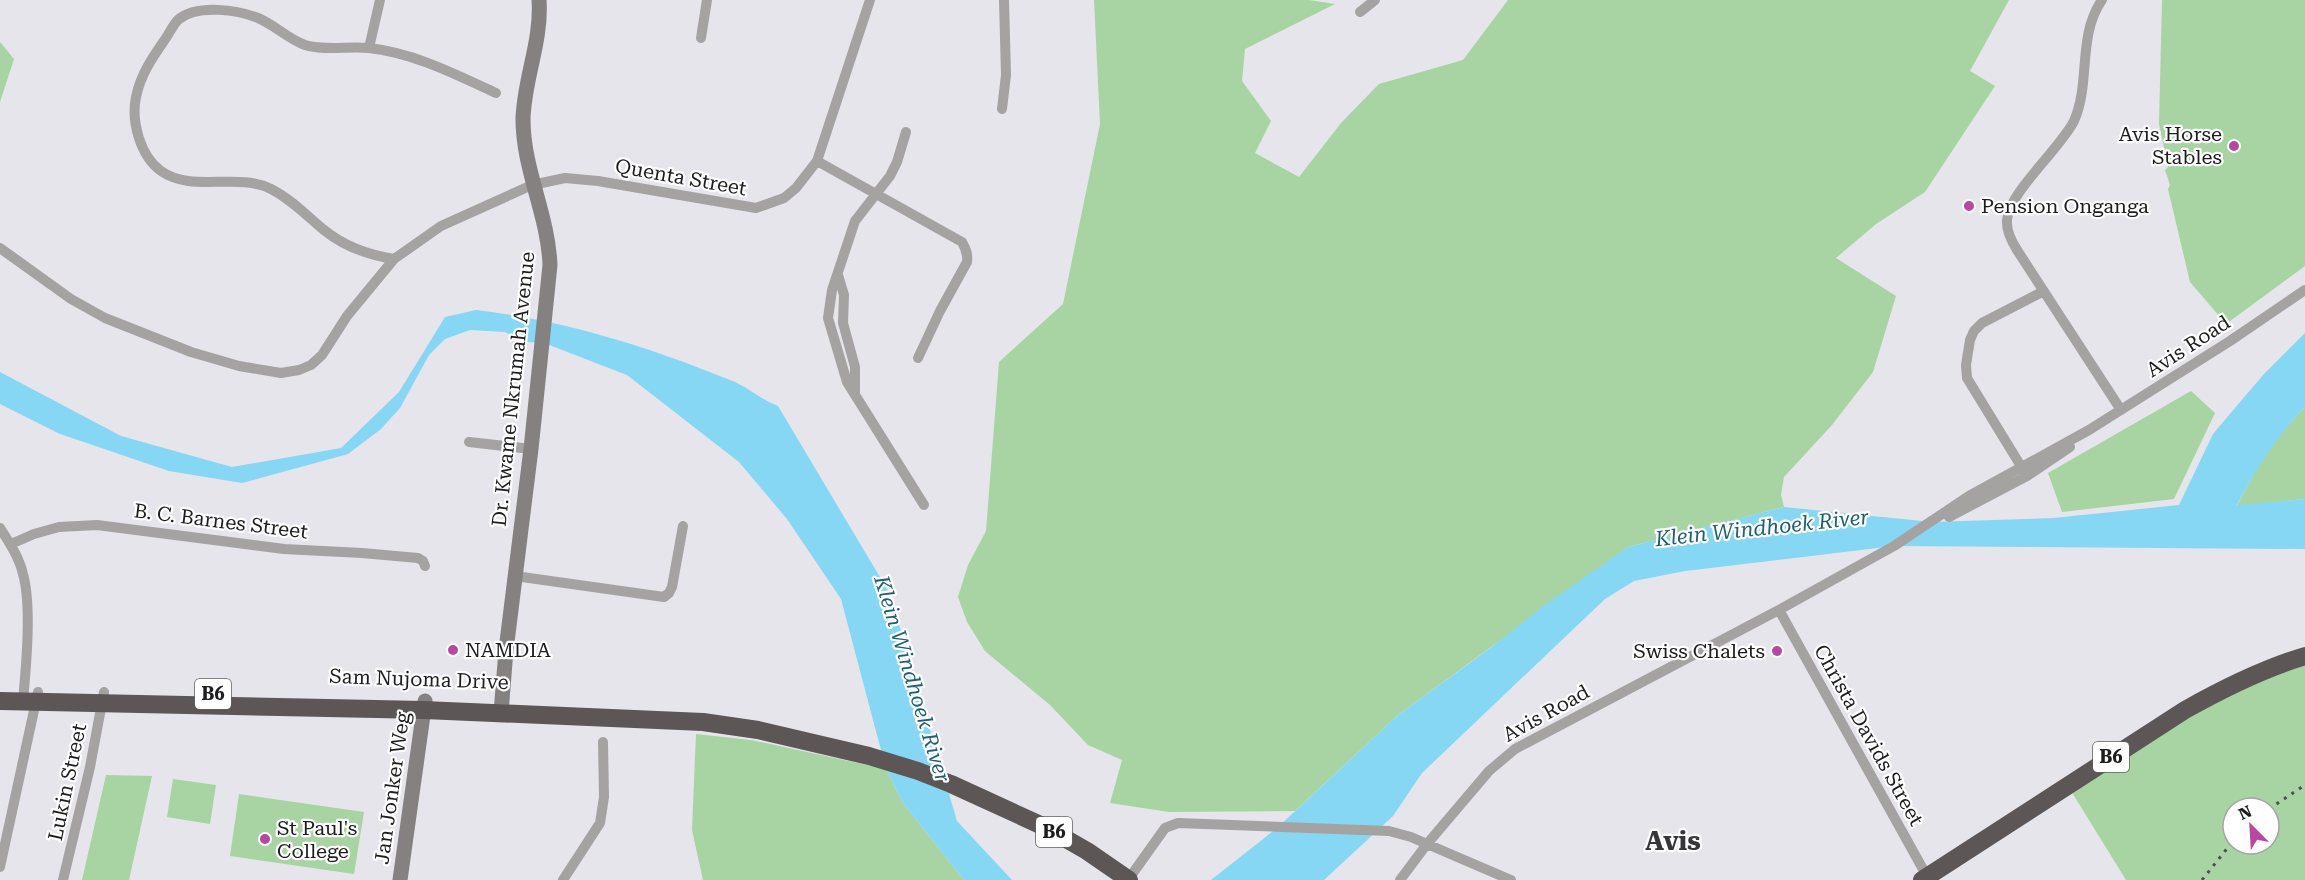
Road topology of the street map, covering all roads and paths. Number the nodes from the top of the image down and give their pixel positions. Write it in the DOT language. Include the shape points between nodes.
graph roads {
  1 [pos="380,0"];
  2 [pos="538,0"];
  3 [pos="706,0"];
  4 [pos="870,0"];
  5 [pos="1004,0"];
  6 [pos="1375,0"];
  7 [pos="2102,0"];
  8 [pos="1360,12"];
  9 [pos="701,38"];
  10 [pos="369,48"];
  11 [pos="496,93"];
  12 [pos="1002,109"];
  13 [pos="906,132"];
  14 [pos="817,160"];
  15 [pos="532,185"];
  16 [pos="875,194"];
  17 [pos="0,248"];
  18 [pos="394,259"];
  19 [pos="838,275"];
  20 [pos="2305,290"];
  21 [pos="2042,292"];
  22 [pos="854,358"];
  23 [pos="918,358"];
  24 [pos="840,362"];
  25 [pos="855,394"];
  26 [pos="2121,410"];
  27 [pos="469,442"];
  28 [pos="531,449"];
  29 [pos="2024,471"];
  30 [pos="924,504"];
  31 [pos="683,526"];
  32 [pos="0,528"];
  33 [pos="11,544"];
  34 [pos="425,566"];
  35 [pos="515,576"];
  36 [pos="1779,610"];
  37 [pos="2305,657"];
  38 [pos="0,690"];
  39 [pos="30,696"];
  40 [pos="103,697"];
  41 [pos="0,701"];
  42 [pos="425,706"];
  43 [pos="501,708"];
  44 [pos="603,742"];
  45 [pos="1427,844"];
  46 [pos="0,867"];
  47 [pos="1926,879"];
  48 [pos="63,880"];
  49 [pos="400,880"];
  50 [pos="563,880"];
  51 [pos="1129,880"];
  52 [pos="1400,880"];
  53 [pos="1511,880"];
  1 -- 10 [label="street"];
  2 -- 15 [label="street, Dr. Kwame Nkrumah Avenue" via="536,45 523,117"];
  3 -- 9 [label="street"];
  4 -- 14 [label="street, Quenta Street"];
  5 -- 12 [label="street" via="1006,75"];
  6 -- 8 [label="street"];
  7 -- 21 [label="street" via="2089,31 2074,120 2012,203 2007,217 2012,242"];
  10 -- 11 [label="street" via="415,58"];
  10 -- 18 [label="street" via="306,45 257,18 227,10 203,10 179,19 152,56 143,71 134,108 135,122 146,155 174,178 264,185 341,242 361,252"];
  13 -- 16 [label="street" via="890,176"];
  14 -- 15 [label="street, Quenta Street" via="784,198 756,208 598,181 565,178"];
  14 -- 16 [label="street"];
  15 -- 18 [label="street, Quenta Street" via="441,226"];
  15 -- 28 [label="street, Dr. Kwame Nkrumah Avenue" via="549,245 548,294"];
  16 -- 19 [label="street" via="855,221"];
  16 -- 23 [label="street" via="962,242 968,256"];
  17 -- 18 [label="street, Quenta Street" via="71,299 105,318 191,352 281,373 311,365 322,355 347,315"];
  19 -- 22 [label="street" via="843,323"];
  19 -- 24 [label="street" via="828,318"];
  20 -- 26 [label="street, Avis Road"];
  21 -- 26 [label="street"];
  21 -- 29 [label="street" via="1982,323 1974,330 1967,350 1970,385"];
  22 -- 24 [label="street" via="851,363"];
  22 -- 25 [label="street"];
  24 -- 25 [label="street"];
  25 -- 30 [label="street"];
  26 -- 29 [label="street, Avis Road"];
  27 -- 28 [label="street"];
  28 -- 35 [label="street, Dr. Kwame Nkrumah Avenue"];
  29 -- 36 [label="street, Avis Road"];
  31 -- 35 [label="street" via="672,587 664,597"];
  32 -- 33 [label="street"];
  33 -- 34 [label="street, B. C. Barnes Street" via="59,527 97,525 284,549 418,558"];
  33 -- 39 [label="street" via="21,566 25,590"];
  35 -- 43 [label="street, Dr. Kwame Nkrumah Avenue"];
  36 -- 45 [label="street, Avis Road" via="1515,749 1489,771"];
  36 -- 47 [label="street, Christa Davids Street"];
  37 -- 47 [label="highway, B6" via="2229,685 2185,710"];
  38 -- 39 [label="highway, Sam Nujoma Drive / B6"];
  39 -- 40 [label="highway, Sam Nujoma Drive / B6"];
  39 -- 41 [label="highway, Sam Nujoma Drive / B6"];
  39 -- 46 [label="street"];
  40 -- 42 [label="highway, Sam Nujoma Drive / B6"];
  40 -- 48 [label="street, Lukin Street"];
  42 -- 43 [label="highway, Sam Nujoma Drive / B6"];
  42 -- 49 [label="street, Jan Jonker Weg"];
  43 -- 51 [label="highway, Sam Nujoma Drive / B6" via="646,708 766,723 803,733 975,794 1047,828"];
  44 -- 50 [label="street" via="604,797 600,823"];
  45 -- 51 [label="street" via="1389,831 1178,824 1165,828"];
  45 -- 52 [label="street, Avis Road"];
  45 -- 53 [label="street"];
}
